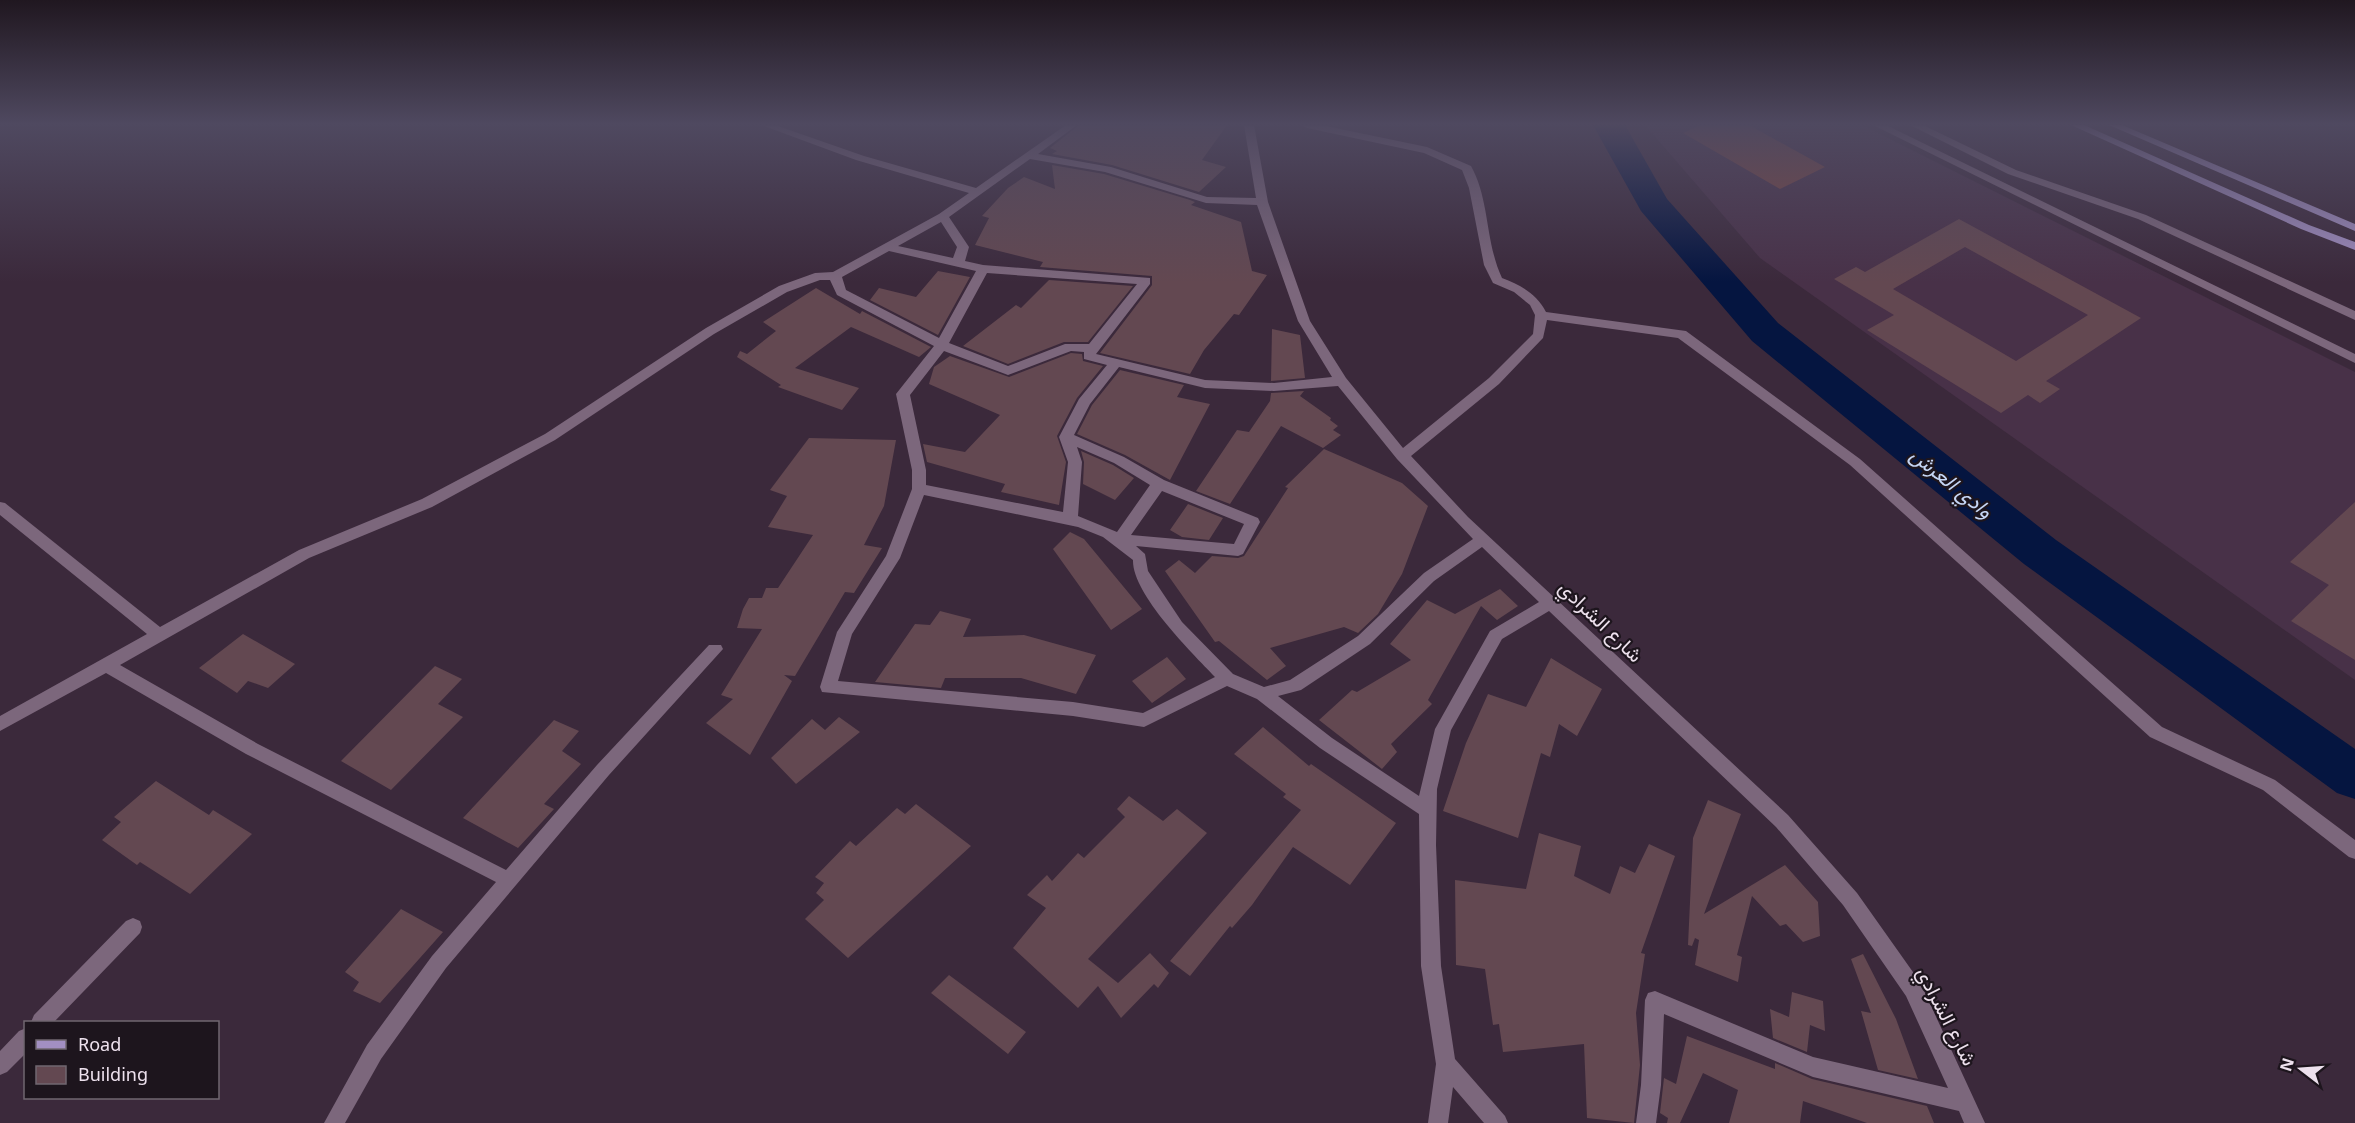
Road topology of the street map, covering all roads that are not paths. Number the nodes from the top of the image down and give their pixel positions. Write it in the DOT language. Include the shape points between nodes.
graph roads {
  1 [pos="928,177"];
  2 [pos="996,177"];
  3 [pos="1134,177"];
  4 [pos="1258,177"];
  5 [pos="1471,177"];
  6 [pos="1985,177"];
  7 [pos="2028,177"];
  8 [pos="2194,177"];
  9 [pos="2237,177"];
  10 [pos="975,191"];
  11 [pos="1262,202"];
  12 [pos="943,216"];
  13 [pos="2355,228"];
  14 [pos="2355,246"];
  15 [pos="889,247"];
  16 [pos="958,263"];
  17 [pos="983,269"];
  18 [pos="835,276"];
  19 [pos="1541,315"];
  20 [pos="2355,316"];
  21 [pos="942,345"];
  22 [pos="1092,348"];
  23 [pos="2355,359"];
  24 [pos="1116,362"];
  25 [pos="1341,381"];
  26 [pos="1066,437"];
  27 [pos="1402,456"];
  28 [pos="1159,484"];
  29 [pos="919,489"];
  30 [pos="0,507"];
  31 [pos="1070,519"];
  32 [pos="1120,538"];
  33 [pos="1483,539"];
  34 [pos="1551,603"];
  35 [pos="159,635"];
  36 [pos="715,649"];
  37 [pos="106,665"];
  38 [pos="1227,679"];
  39 [pos="1263,694"];
  40 [pos="0,724"];
  41 [pos="1428,811"];
  42 [pos="2355,851"];
  43 [pos="509,880"];
  44 [pos="133,927"];
  45 [pos="43,1021"];
  46 [pos="24,1040"];
  47 [pos="1446,1064"];
  48 [pos="0,1065"];
  49 [pos="1966,1102"];
  50 [pos="334,1123"];
  51 [pos="1438,1123"];
  52 [pos="1498,1123"];
  53 [pos="1646,1123"];
  54 [pos="1975,1123"];
  1 -- 10 [label="street"];
  2 -- 10 [label="street"];
  3 -- 11 [label="street" via="1206,200"];
  4 -- 11 [label="street, شارع الشرادي"];
  5 -- 19 [label="street" via="1490,265 1497,280 1535,303"];
  6 -- 23 [label="street"];
  7 -- 20 [label="street" via="2142,217"];
  8 -- 14 [label="main road"];
  9 -- 13 [label="main road"];
  10 -- 12 [label="street"];
  11 -- 25 [label="street, شارع الشرادي" via="1304,321"];
  12 -- 15 [label="street"];
  12 -- 16 [label="street" via="963,247"];
  15 -- 16 [label="street"];
  15 -- 18 [label="street"];
  16 -- 17 [label="street"];
  17 -- 21 [label="street"];
  17 -- 22 [label="street" via="1146,281"];
  18 -- 21 [label="street" via="841,292"];
  18 -- 35 [label="street" via="819,276 783,289 550,437 427,503 304,554"];
  19 -- 27 [label="street" via="1539,335 1502,373"];
  19 -- 42 [label="street" via="1682,333 1856,462 2156,732 2269,785"];
  21 -- 22 [label="street" via="1008,371 1070,347"];
  21 -- 29 [label="street" via="903,394 919,470"];
  22 -- 24 [label="street" via="1089,356"];
  24 -- 25 [label="street" via="1205,384 1274,387"];
  24 -- 26 [label="street" via="1084,402"];
  25 -- 27 [label="street, شارع الشرادي"];
  26 -- 28 [label="street" via="1119,460"];
  26 -- 31 [label="street" via="1075,462"];
  27 -- 33 [label="street, شارع الشرادي"];
  28 -- 32 [label="street"];
  28 -- 32 [label="street" via="1253,522 1238,550"];
  29 -- 31 [label="street"];
  29 -- 38 [label="street" via="893,558 845,632 828,687 1073,709 1144,720"];
  30 -- 35 [label="street"];
  31 -- 32 [label="street"];
  32 -- 38 [label="street" via="1140,558 1140,572 1176,626"];
  33 -- 34 [label="street, شارع الشرادي"];
  33 -- 39 [label="street" via="1429,578 1364,640 1295,685"];
  34 -- 41 [label="street" via="1496,635 1475,669 1443,729 1428,789"];
  34 -- 49 [label="street, شارع الشرادي" via="1782,821 1850,899 1913,989"];
  35 -- 37 [label="street"];
  36 -- 43 [label="street" via="603,770"];
  37 -- 40 [label="street"];
  37 -- 43 [label="street" via="252,749"];
  38 -- 39 [label="street"];
  39 -- 41 [label="street" via="1326,743"];
  41 -- 47 [label="street" via="1431,966"];
  43 -- 50 [label="street" via="439,962 374,1052"];
  44 -- 45 [label="street"];
  46 -- 48 [label="street"];
  47 -- 51 [label="street"];
  47 -- 52 [label="street"];
  49 -- 53 [label="street" via="1813,1067 1655,1000"];
  49 -- 54 [label="street, شارع الشرادي"];
}
